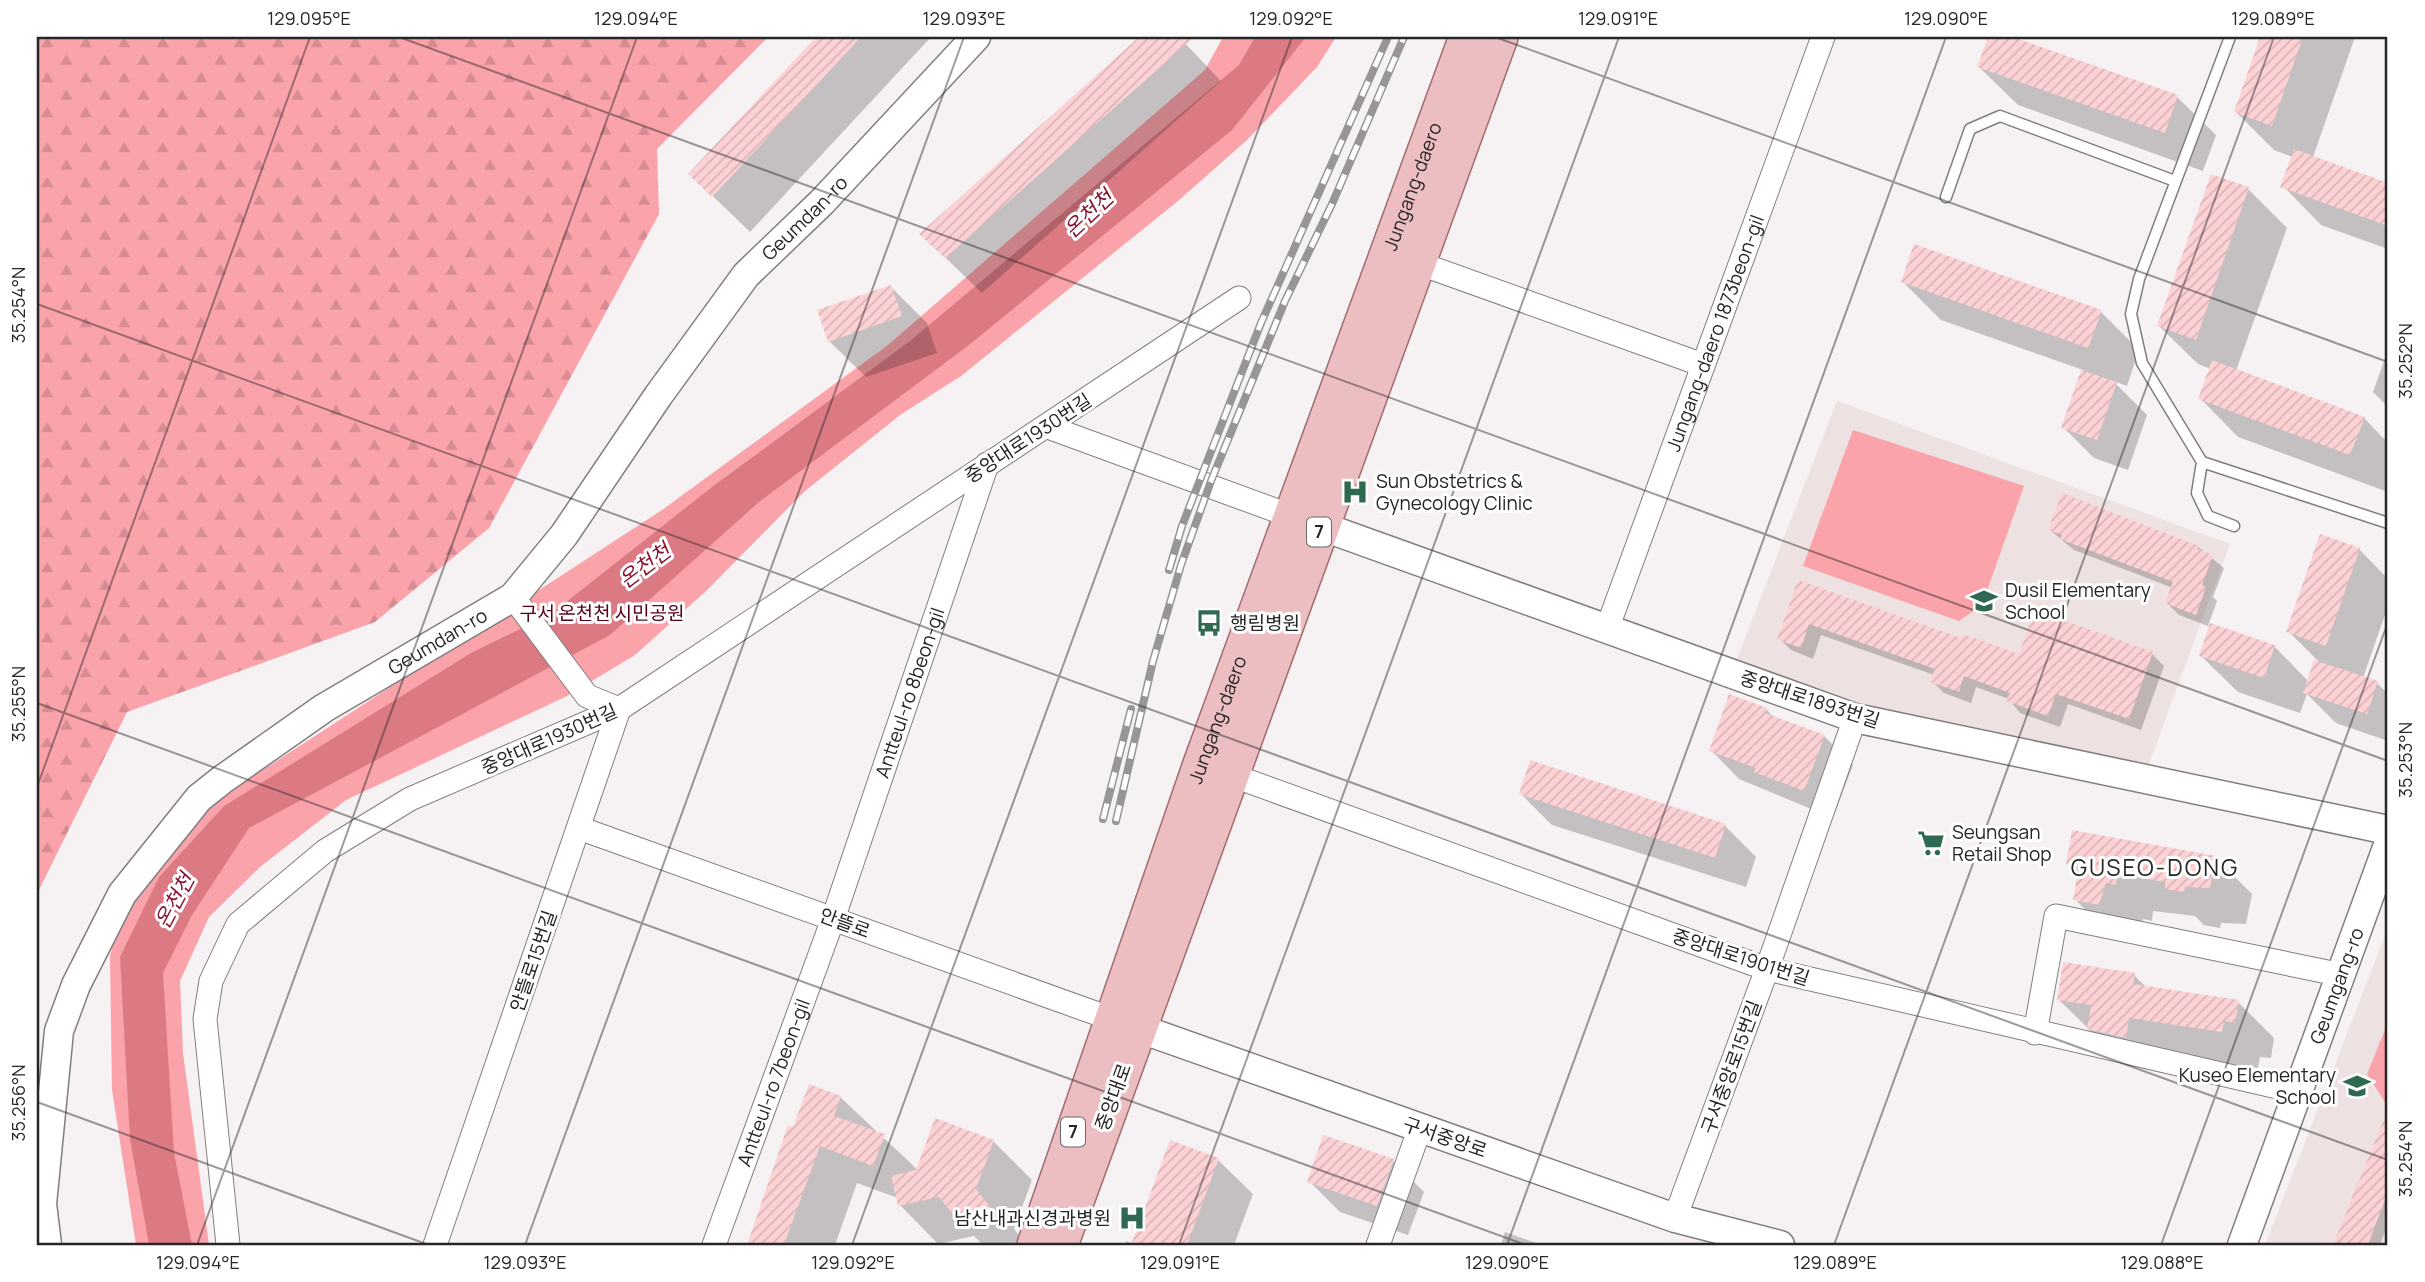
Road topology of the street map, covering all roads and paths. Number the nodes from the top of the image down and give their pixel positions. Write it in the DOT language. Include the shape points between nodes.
graph roads {
  1 [pos="976,37"];
  2 [pos="1467,37"];
  3 [pos="1500,37"];
  4 [pos="1823,37"];
  5 [pos="2230,37"];
  6 [pos="2175,181"];
  7 [pos="1946,197"];
  8 [pos="1418,263"];
  9 [pos="1239,299"];
  10 [pos="1703,365"];
  11 [pos="1048,427"];
  12 [pos="2202,462"];
  13 [pos="987,464"];
  14 [pos="1306,521"];
  15 [pos="2388,523"];
  16 [pos="2234,526"];
  17 [pos="520,606"];
  18 [pos="1607,629"];
  19 [pos="619,709"];
  20 [pos="1855,718"];
  21 [pos="1215,769"];
  22 [pos="579,828"];
  23 [pos="2388,830"];
  24 [pos="2388,845"];
  25 [pos="834,919"];
  26 [pos="1767,970"];
  27 [pos="2342,975"];
  28 [pos="1125,1024"];
  29 [pos="2035,1032"];
  30 [pos="2299,1091"];
  31 [pos="1420,1128"];
  32 [pos="1675,1218"];
  33 [pos="47,1245"];
  34 [pos="228,1245"];
  35 [pos="435,1245"];
  36 [pos="714,1245"];
  37 [pos="1035,1245"];
  38 [pos="1060,1245"];
  39 [pos="1378,1245"];
  40 [pos="1780,1245"];
  41 [pos="2242,1245"];
  1 -- 17 [label="street, Geumdan-ro" via="822,202 746,275 658,396"];
  2 -- 14 [label="main road, Jungang-daero / 7"];
  3 -- 8 [label="main road, Jungang-daero / 7"];
  4 -- 10 [label="street, Jungang-daero 1873beon-gil"];
  5 -- 6 [label="lane"];
  6 -- 7 [label="lane" via="2000,116 1970,129"];
  6 -- 12 [label="lane" via="2131,314 2142,363"];
  8 -- 10 [label="street"];
  8 -- 14 [label="main road, Jungang-daero / 7"];
  9 -- 11 [label="street, 중앙대로1930번길"];
  10 -- 18 [label="street, Jungang-daero 1873beon-gil"];
  11 -- 13 [label="street, 중앙대로1930번길"];
  11 -- 14 [label="street"];
  12 -- 15 [label="lane"];
  12 -- 16 [label="lane" via="2197,493 2208,516"];
  13 -- 19 [label="street, 중앙대로1930번길"];
  13 -- 25 [label="street, Antteul-ro 8beon-gil"];
  14 -- 18 [label="street, 중앙대로1893번길"];
  14 -- 21 [label="main road, Jungang-daero / 7"];
  17 -- 19 [label="street" via="587,695"];
  17 -- 33 [label="street, Geumdan-ro" via="324,708 223,779 200,798 122,894 76,985 59,1031 42,1204"];
  18 -- 20 [label="street, 중앙대로1893번길"];
  19 -- 22 [label="street, 안뜰로15번길"];
  19 -- 34 [label="street, 중앙대로1930번길" via="410,799 325,851 238,924 211,981 205,1019"];
  20 -- 23 [label="street, 중앙대로1893번길"];
  20 -- 26 [label="street, 구서중앙로15번길"];
  21 -- 26 [label="street, 중앙대로1901번길"];
  21 -- 28 [label="main road, Jungang-daero / 7"];
  22 -- 25 [label="street, 안뜰로"];
  22 -- 35 [label="street, 안뜰로15번길"];
  24 -- 27 [label="street, Geumgang-ro"];
  25 -- 28 [label="street, 안뜰로"];
  25 -- 36 [label="street, Antteul-ro 7beon-gil"];
  26 -- 29 [label="street, 중앙대로1901번길"];
  26 -- 32 [label="street, 구서중앙로15번길"];
  27 -- 29 [label="street" via="2056,916"];
  27 -- 30 [label="street, Geumgang-ro"];
  28 -- 31 [label="street, 구서중앙로"];
  28 -- 37 [label="main road, Jungang-daero / 7"];
  28 -- 38 [label="main road, 중앙대로 / 7"];
  29 -- 30 [label="street, 중앙대로1901번길"];
  30 -- 41 [label="street, Geumgang-ro"];
  31 -- 32 [label="street, 구서중앙로"];
  31 -- 39 [label="street"];
  32 -- 40 [label="street, 구서중앙로"];
}
